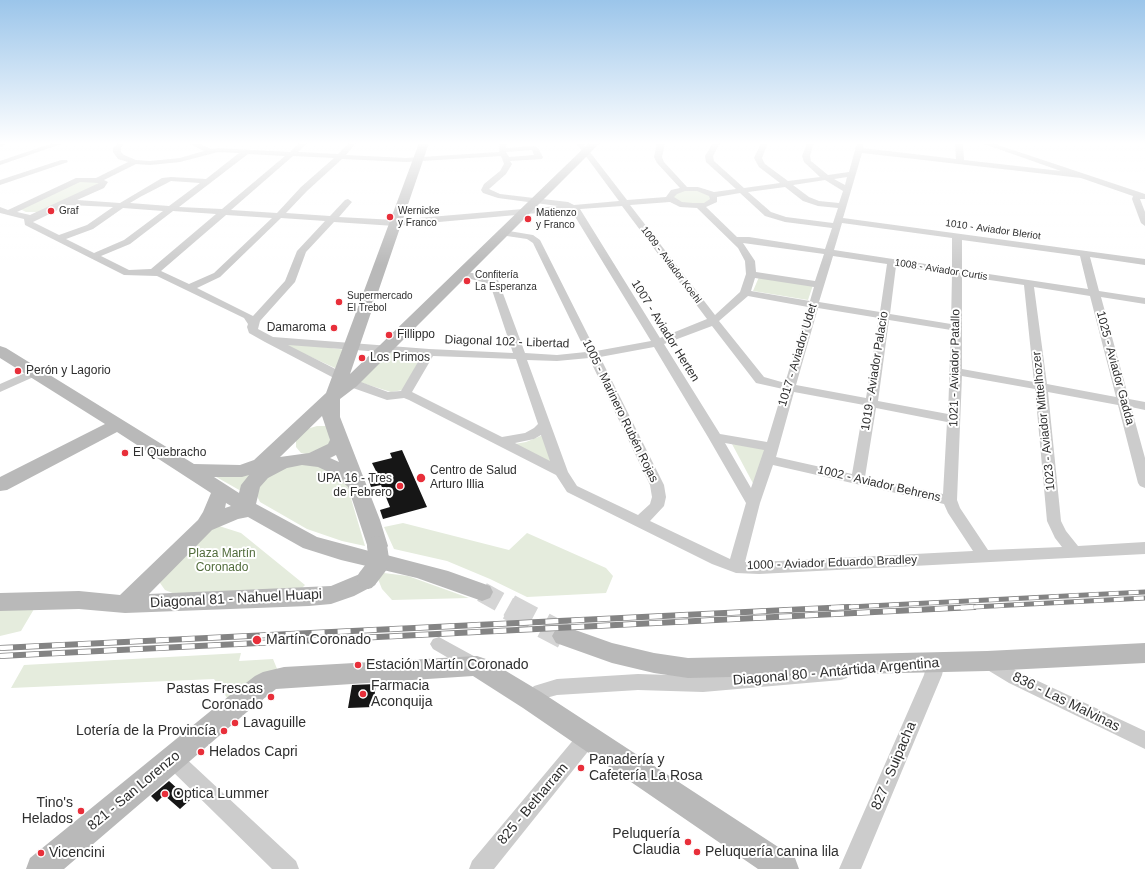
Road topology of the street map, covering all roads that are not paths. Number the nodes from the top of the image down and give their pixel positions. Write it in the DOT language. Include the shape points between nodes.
graph roads {
  1 [pos="71,184"];
  2 [pos="104,184"];
  3 [pos="159,184"];
  4 [pos="203,184"];
  5 [pos="257,184"];
  6 [pos="310,184"];
  7 [pos="409,184"];
  8 [pos="490,184"];
  9 [pos="551,184"];
  10 [pos="608,184"];
  11 [pos="680,184"];
  12 [pos="734,184"];
  13 [pos="786,184"];
  14 [pos="789,184"];
  15 [pos="836,184"];
  16 [pos="849,184"];
  17 [pos="1104,184"];
  18 [pos="685,189"];
  19 [pos="847,190"];
  20 [pos="742,191"];
  21 [pos="712,195"];
  22 [pos="1142,196"];
  23 [pos="671,200"];
  24 [pos="536,201"];
  25 [pos="68,202"];
  26 [pos="348,202"];
  27 [pos="121,205"];
  28 [pos="624,205"];
  29 [pos="700,206"];
  30 [pos="843,206"];
  31 [pos="170,209"];
  32 [pos="575,209"];
  33 [pos="5,211"];
  34 [pos="223,212"];
  35 [pos="523,213"];
  36 [pos="279,216"];
  37 [pos="29,219"];
  38 [pos="331,220"];
  39 [pos="395,223"];
  40 [pos="837,223"];
  41 [pos="1145,223"];
  42 [pos="503,233"];
  43 [pos="957,236"];
  44 [pos="59,238"];
  45 [pos="736,240"];
  46 [pos="829,252"];
  47 [pos="1084,254"];
  48 [pos="93,256"];
  49 [pos="1145,262"];
  50 [pos="892,263"];
  51 [pos="154,272"];
  52 [pos="957,273"];
  53 [pos="462,274"];
  54 [pos="751,274"];
  55 [pos="1029,284"];
  56 [pos="819,285"];
  57 [pos="189,288"];
  58 [pos="745,293"];
  59 [pos="1096,294"];
  60 [pos="1145,301"];
  61 [pos="814,304"];
  62 [pos="884,316"];
  63 [pos="713,320"];
  64 [pos="956,328"];
  65 [pos="254,329"];
  66 [pos="268,340"];
  67 [pos="657,343"];
  68 [pos="352,346"];
  69 [pos="384,348"];
  70 [pos="0,351"];
  71 [pos="429,352"];
  72 [pos="592,355"];
  73 [pos="521,357"];
  74 [pos="956,371"];
  75 [pos="34,373"];
  76 [pos="346,379"];
  77 [pos="788,387"];
  78 [pos="1041,387"];
  79 [pos="0,388"];
  80 [pos="404,394"];
  81 [pos="333,397"];
  82 [pos="1124,402"];
  83 [pos="871,404"];
  84 [pos="1145,406"];
  85 [pos="954,419"];
  86 [pos="117,425"];
  87 [pos="544,425"];
  88 [pos="338,433"];
  89 [pos="295,434"];
  90 [pos="715,437"];
  91 [pos="499,441"];
  92 [pos="769,453"];
  93 [pos="306,459"];
  94 [pos="190,470"];
  95 [pos="561,472"];
  96 [pos="858,479"];
  97 [pos="1145,482"];
  98 [pos="0,485"];
  99 [pos="356,485"];
  100 [pos="221,491"];
  101 [pos="950,500"];
  102 [pos="753,503"];
  103 [pos="248,508"];
  104 [pos="639,522"];
  105 [pos="205,525"];
  106 [pos="1145,548"];
  107 [pos="1074,551"];
  108 [pos="984,556"];
  109 [pos="736,567"];
  110 [pos="152,578"];
  111 [pos="482,592"];
  112 [pos="0,602"];
  113 [pos="173,602"];
  114 [pos="125,604"];
  115 [pos="564,636"];
  116 [pos="439,644"];
  117 [pos="1145,653"];
  118 [pos="987,661"];
  119 [pos="926,662"];
  120 [pos="477,666"];
  121 [pos="532,700"];
  122 [pos="587,738"];
  123 [pos="1145,740"];
  124 [pos="173,759"];
  125 [pos="41,869"];
  126 [pos="288,869"];
  127 [pos="480,869"];
  128 [pos="784,869"];
  129 [pos="850,869"];
  1 -- 33 [label="street"];
  2 -- 25 [label="street"];
  3 -- 27 [label="street"];
  4 -- 31 [label="street"];
  5 -- 34 [label="street"];
  6 -- 36 [label="street"];
  7 -- 39 [label="street"];
  8 -- 24 [label="street" via="486,191 498,196"];
  9 -- 24 [label="street"];
  10 -- 28 [label="street, 1009 - Aviador Koehl"];
  11 -- 18 [label="street"];
  12 -- 20 [label="street, 1010 - Aviador Bleriot"];
  13 -- 14 [label="street"];
  13 -- 20 [label="street"];
  13 -- 30 [label="street" via="809,200"];
  15 -- 19 [label="street"];
  16 -- 19 [label="street, 1017 - Aviador Udet"];
  17 -- 22 [label="street"];
  18 -- 21 [label="street" via="704,191"];
  18 -- 23 [label="street" via="674,192"];
  19 -- 30 [label="street, 1017 - Aviador Udet"];
  20 -- 21 [label="street"];
  20 -- 40 [label="street, 1010 - Aviador Bleriot" via="774,217"];
  21 -- 29 [label="street" via="714,200"];
  22 -- 41 [label="street" via="1136,199"];
  23 -- 28 [label="street"];
  23 -- 29 [label="street"];
  24 -- 32 [label="street"];
  24 -- 35 [label="street"];
  25 -- 27 [label="street"];
  25 -- 37 [label="street"];
  26 -- 38 [label="street"];
  27 -- 31 [label="street"];
  27 -- 44 [label="street" via="90,227"];
  28 -- 32 [label="street"];
  28 -- 63 [label="street, 1009 - Aviador Koehl"];
  29 -- 45 [label="street"];
  30 -- 40 [label="street, 1017 - Aviador Udet"];
  31 -- 34 [label="street"];
  31 -- 48 [label="street" via="127,242"];
  32 -- 35 [label="street"];
  32 -- 67 [label="street, 1007 - Aviador Herten"];
  33 -- 37 [label="street"];
  34 -- 36 [label="street"];
  34 -- 51 [label="street"];
  35 -- 39 [label="street"];
  35 -- 42 [label="street"];
  36 -- 38 [label="street"];
  36 -- 57 [label="street" via="223,270"];
  37 -- 44 [label="street" via="28,223"];
  38 -- 39 [label="street"];
  38 -- 65 [label="street" via="302,251 287,286"];
  39 -- 68 [label="street"];
  40 -- 43 [label="street, 1010 - Aviador Bleriot"];
  40 -- 46 [label="street, 1017 - Aviador Udet"];
  42 -- 53 [label="street"];
  42 -- 72 [label="street, 1005 - Marinero Rubén Rojas" via="530,238 536,242"];
  43 -- 47 [label="street, 1010 - Aviador Bleriot"];
  43 -- 52 [label="street, 1021 - Aviador Patallo"];
  44 -- 48 [label="street"];
  45 -- 46 [label="street, 1008 - Aviador Curtis"];
  45 -- 54 [label="street" via="748,257 752,268"];
  46 -- 50 [label="street, 1008 - Aviador Curtis"];
  46 -- 56 [label="street, 1017 - Aviador Udet"];
  47 -- 49 [label="street, 1010 - Aviador Bleriot"];
  47 -- 59 [label="street, 1025 - Aviador Gadda"];
  48 -- 51 [label="street" via="127,273"];
  50 -- 52 [label="street, 1008 - Aviador Curtis"];
  50 -- 62 [label="street, 1019 - Aviador Palacio"];
  51 -- 57 [label="street"];
  52 -- 55 [label="street, 1008 - Aviador Curtis"];
  52 -- 64 [label="street, 1021 - Aviador Patallo"];
  53 -- 69 [label="street"];
  53 -- 73 [label="street, 1000 - Aviador Eduardo Bradley" via="494,282"];
  54 -- 56 [label="street"];
  54 -- 58 [label="street, Diagonal 102 - Libertad"];
  55 -- 59 [label="street, 1008 - Aviador Curtis"];
  55 -- 78 [label="street, 1023 - Aviador Mittelhozer"];
  56 -- 61 [label="street, 1017 - Aviador Udet"];
  57 -- 65 [label="street" via="248,316"];
  58 -- 61 [label="street"];
  58 -- 63 [label="street, Diagonal 102 - Libertad" via="743,298"];
  59 -- 60 [label="street, 1008 - Aviador Curtis"];
  59 -- 82 [label="street, 1025 - Aviador Gadda"];
  61 -- 62 [label="street"];
  61 -- 77 [label="street, 1017 - Aviador Udet"];
  62 -- 64 [label="street"];
  62 -- 83 [label="street, 1019 - Aviador Palacio"];
  63 -- 67 [label="street, Diagonal 102 - Libertad" via="682,335"];
  63 -- 77 [label="street, 1009 - Aviador Koehl" via="756,377 766,383"];
  64 -- 74 [label="street, 1021 - Aviador Patallo"];
  65 -- 66 [label="street"];
  66 -- 68 [label="street, Diagonal 102 - Libertad"];
  66 -- 76 [label="street"];
  67 -- 72 [label="street, Diagonal 102 - Libertad"];
  67 -- 90 [label="street, 1007 - Aviador Herten"];
  68 -- 69 [label="street, Diagonal 102 - Libertad"];
  68 -- 76 [label="street"];
  69 -- 71 [label="street, Diagonal 102 - Libertad"];
  69 -- 76 [label="street"];
  70 -- 75 [label="street"];
  71 -- 73 [label="street, Diagonal 102 - Libertad"];
  71 -- 80 [label="street"];
  72 -- 73 [label="street, Diagonal 102 - Libertad" via="557,358"];
  72 -- 104 [label="street, 1005 - Marinero Rubén Rojas" via="659,491 657,506"];
  73 -- 87 [label="street, 1000 - Aviador Eduardo Bradley"];
  74 -- 78 [label="street"];
  74 -- 85 [label="street, 1021 - Aviador Patallo"];
  75 -- 79 [label="street"];
  75 -- 86 [label="street"];
  76 -- 80 [label="street" via="387,396"];
  76 -- 81 [label="street"];
  77 -- 83 [label="street"];
  77 -- 92 [label="street, 1017 - Aviador Udet"];
  78 -- 82 [label="street"];
  78 -- 107 [label="street, 1023 - Aviador Mittelhozer" via="1054,521 1060,534"];
  80 -- 91 [label="street"];
  81 -- 88 [label="street, Diagonal 81 - Nahuel Huapi" via="331,413"];
  81 -- 89 [label="street"];
  82 -- 84 [label="street"];
  82 -- 97 [label="street, 1025 - Aviador Gadda"];
  83 -- 85 [label="street"];
  83 -- 96 [label="street, 1019 - Aviador Palacio"];
  85 -- 101 [label="street, 1021 - Aviador Patallo"];
  86 -- 94 [label="street"];
  86 -- 98 [label="street"];
  87 -- 91 [label="street" via="529,436"];
  87 -- 95 [label="street, 1000 - Aviador Eduardo Bradley"];
  88 -- 89 [label="street" via="326,423 319,423"];
  88 -- 93 [label="street" via="334,448"];
  88 -- 99 [label="street, Diagonal 81 - Nahuel Huapi"];
  89 -- 93 [label="street" via="288,446 290,450"];
  89 -- 94 [label="street" via="270,457 250,469 235,472"];
  90 -- 92 [label="street, 1002 - Aviador Behrens"];
  90 -- 102 [label="street, 1007 - Aviador Herten"];
  91 -- 95 [label="street"];
  92 -- 96 [label="street, 1002 - Aviador Behrens"];
  92 -- 102 [label="street, 1017 - Aviador Udet"];
  93 -- 99 [label="street, Diagonal 81 - Nahuel Huapi" via="325,463 342,471"];
  93 -- 103 [label="street" via="282,464 261,474 251,486"];
  94 -- 100 [label="street"];
  95 -- 104 [label="street, 1000 - Aviador Eduardo Bradley" via="572,489"];
  96 -- 101 [label="street, 1002 - Aviador Behrens"];
  99 -- 113 [label="street, Diagonal 81 - Nahuel Huapi, bridge" via="370,520 379,559 367,579 331,595"];
  100 -- 103 [label="street"];
  100 -- 105 [label="street" via="213,514"];
  101 -- 108 [label="street, 1002 - Aviador Behrens" via="953,509"];
  102 -- 109 [label="street, 1017 - Aviador Udet"];
  103 -- 105 [label="street"];
  103 -- 111 [label="street" via="310,543 417,570"];
  104 -- 109 [label="street, 1000 - Aviador Eduardo Bradley"];
  105 -- 110 [label="street"];
  106 -- 107 [label="street, 1000 - Aviador Eduardo Bradley"];
  107 -- 108 [label="street, 1000 - Aviador Eduardo Bradley"];
  108 -- 109 [label="street, 1000 - Aviador Eduardo Bradley" via="759,568"];
  110 -- 113 [label="street" via="156,594"];
  110 -- 114 [label="street"];
  112 -- 114 [label="street, Diagonal 81 - Nahuel Huapi" via="79,600"];
  113 -- 114 [label="street, Diagonal 81 - Nahuel Huapi"];
  115 -- 119 [label="street" via="612,653 688,668"];
  116 -- 120 [label="street"];
  117 -- 118 [label="street, Diagonal 80 - Antártida Argentina"];
  118 -- 119 [label="street, Diagonal 80 - Antártida Argentina"];
  118 -- 123 [label="street, 836 - Las Malvinas" via="1026,684"];
  119 -- 121 [label="street, Diagonal 80 - Antártida Argentina" via="836,674 716,683 638,682 557,687 540,692"];
  119 -- 129 [label="street, 827 - Suipacha" via="933,675"];
  120 -- 121 [label="street"];
  120 -- 124 [label="street, 821 - San Lorenzo" via="272,679"];
  121 -- 122 [label="street"];
  122 -- 127 [label="street, 825 - Betharram"];
  122 -- 128 [label="street"];
  124 -- 125 [label="street, 821 - San Lorenzo"];
  124 -- 126 [label="street"];
}
